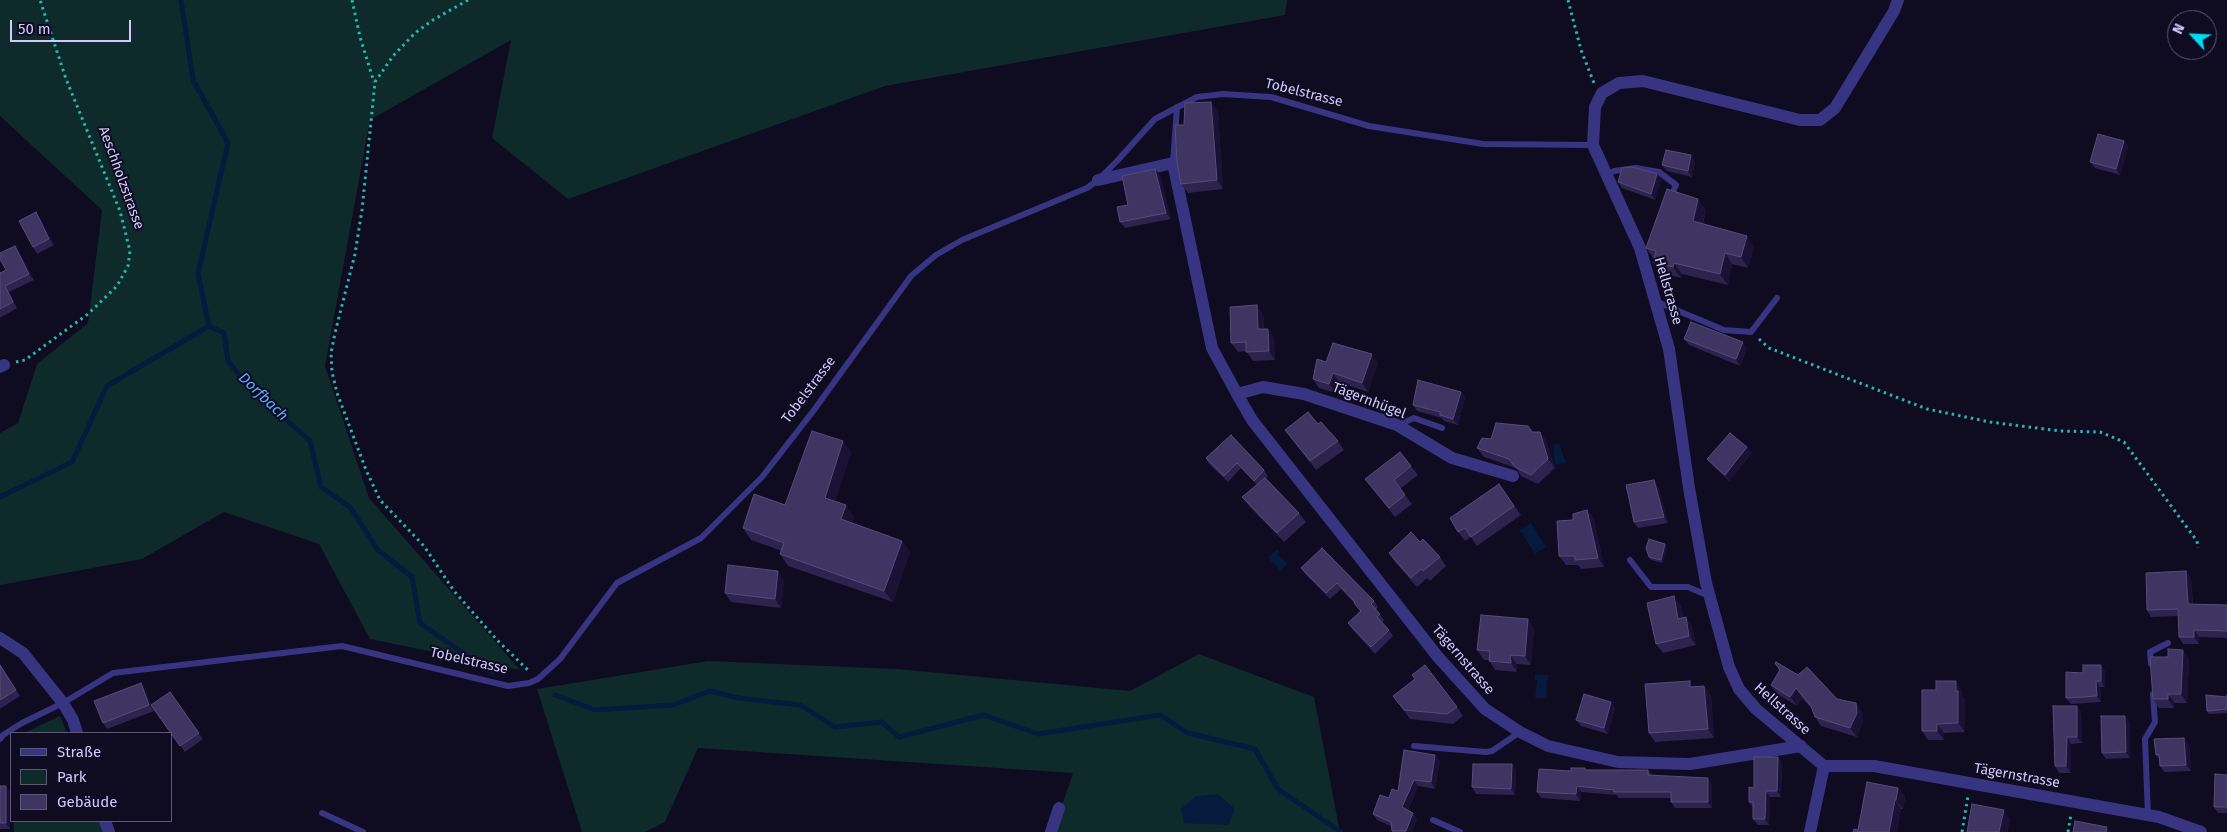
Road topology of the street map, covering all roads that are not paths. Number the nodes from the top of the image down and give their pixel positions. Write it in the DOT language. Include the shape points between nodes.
graph roads {
  1 [pos="1898,0"];
  2 [pos="1177,107"];
  3 [pos="1593,145"];
  4 [pos="1173,163"];
  5 [pos="1607,176"];
  6 [pos="1098,180"];
  7 [pos="1668,202"];
  8 [pos="1650,244"];
  9 [pos="1643,259"];
  10 [pos="1777,298"];
  11 [pos="1656,301"];
  12 [pos="1237,394"];
  13 [pos="1397,425"];
  14 [pos="1442,428"];
  15 [pos="1513,476"];
  16 [pos="1630,560"];
  17 [pos="1710,597"];
  18 [pos="0,638"];
  19 [pos="2168,643"];
  20 [pos="2151,670"];
  21 [pos="2152,687"];
  22 [pos="63,703"];
  23 [pos="77,732"];
  24 [pos="1520,732"];
  25 [pos="0,739"];
  26 [pos="1414,746"];
  27 [pos="1801,746"];
  28 [pos="1824,766"];
  29 [pos="1059,808"];
  30 [pos="322,813"];
  31 [pos="2148,815"];
  32 [pos="1433,820"];
  33 [pos="363,832"];
  34 [pos="1051,832"];
  35 [pos="1460,832"];
  36 [pos="1810,832"];
  37 [pos="2201,832"];
  1 -- 3 [label="street, Hellstrasse" via="1835,108 1820,120 1800,120 1643,81 1619,83 1602,94 1595,107"];
  2 -- 3 [label="lane, Tobelstrasse" via="1197,97 1223,94 1271,98 1369,126 1483,144"];
  2 -- 4 [label="lane"];
  2 -- 6 [label="lane, Tobelstrasse" via="1155,119"];
  3 -- 5 [label="street, Hellstrasse"];
  4 -- 6 [label="street"];
  4 -- 12 [label="street, Tägernstrasse" via="1212,348"];
  5 -- 7 [label="lane" via="1614,171 1636,168 1659,172 1676,184"];
  5 -- 9 [label="street, Hellstrasse"];
  6 -- 22 [label="lane, Tobelstrasse" via="1087,188 962,240 936,255 911,276 762,477 701,538 617,583 560,659 538,679 508,686 342,646 112,673"];
  8 -- 9 [label="lane"];
  9 -- 11 [label="street, Hellstrasse"];
  10 -- 11 [label="lane" via="1751,332 1724,330"];
  11 -- 17 [label="street, Hellstrasse" via="1669,349 1689,488"];
  12 -- 13 [label="street, Tägernhügel" via="1263,387 1304,394"];
  12 -- 24 [label="street, Tägernstrasse" via="1252,420 1438,657 1485,709"];
  13 -- 14 [label="lane" via="1414,418"];
  13 -- 15 [label="street, Tägernhügel" via="1452,458"];
  16 -- 17 [label="lane" via="1651,588 1688,587"];
  17 -- 27 [label="street, Hellstrasse" via="1729,667 1739,690 1756,709"];
  18 -- 22 [label="street" via="23,652"];
  19 -- 20 [label="lane" via="2150,652"];
  21 -- 31 [label="lane" via="2155,722 2145,739"];
  22 -- 23 [label="street"];
  22 -- 25 [label="lane, Tobelstrasse" via="22,723"];
  24 -- 26 [label="lane" via="1486,752"];
  24 -- 27 [label="street, Tägernstrasse" via="1548,746 1618,762 1690,764"];
  27 -- 28 [label="street, Hellstrasse"];
  28 -- 31 [label="street, Tägernstrasse" via="1874,766"];
  28 -- 36 [label="street"];
  29 -- 34 [label="street"];
  30 -- 33 [label="lane"];
  31 -- 37 [label="street, Tägernstrasse"];
  32 -- 35 [label="lane"];
}
